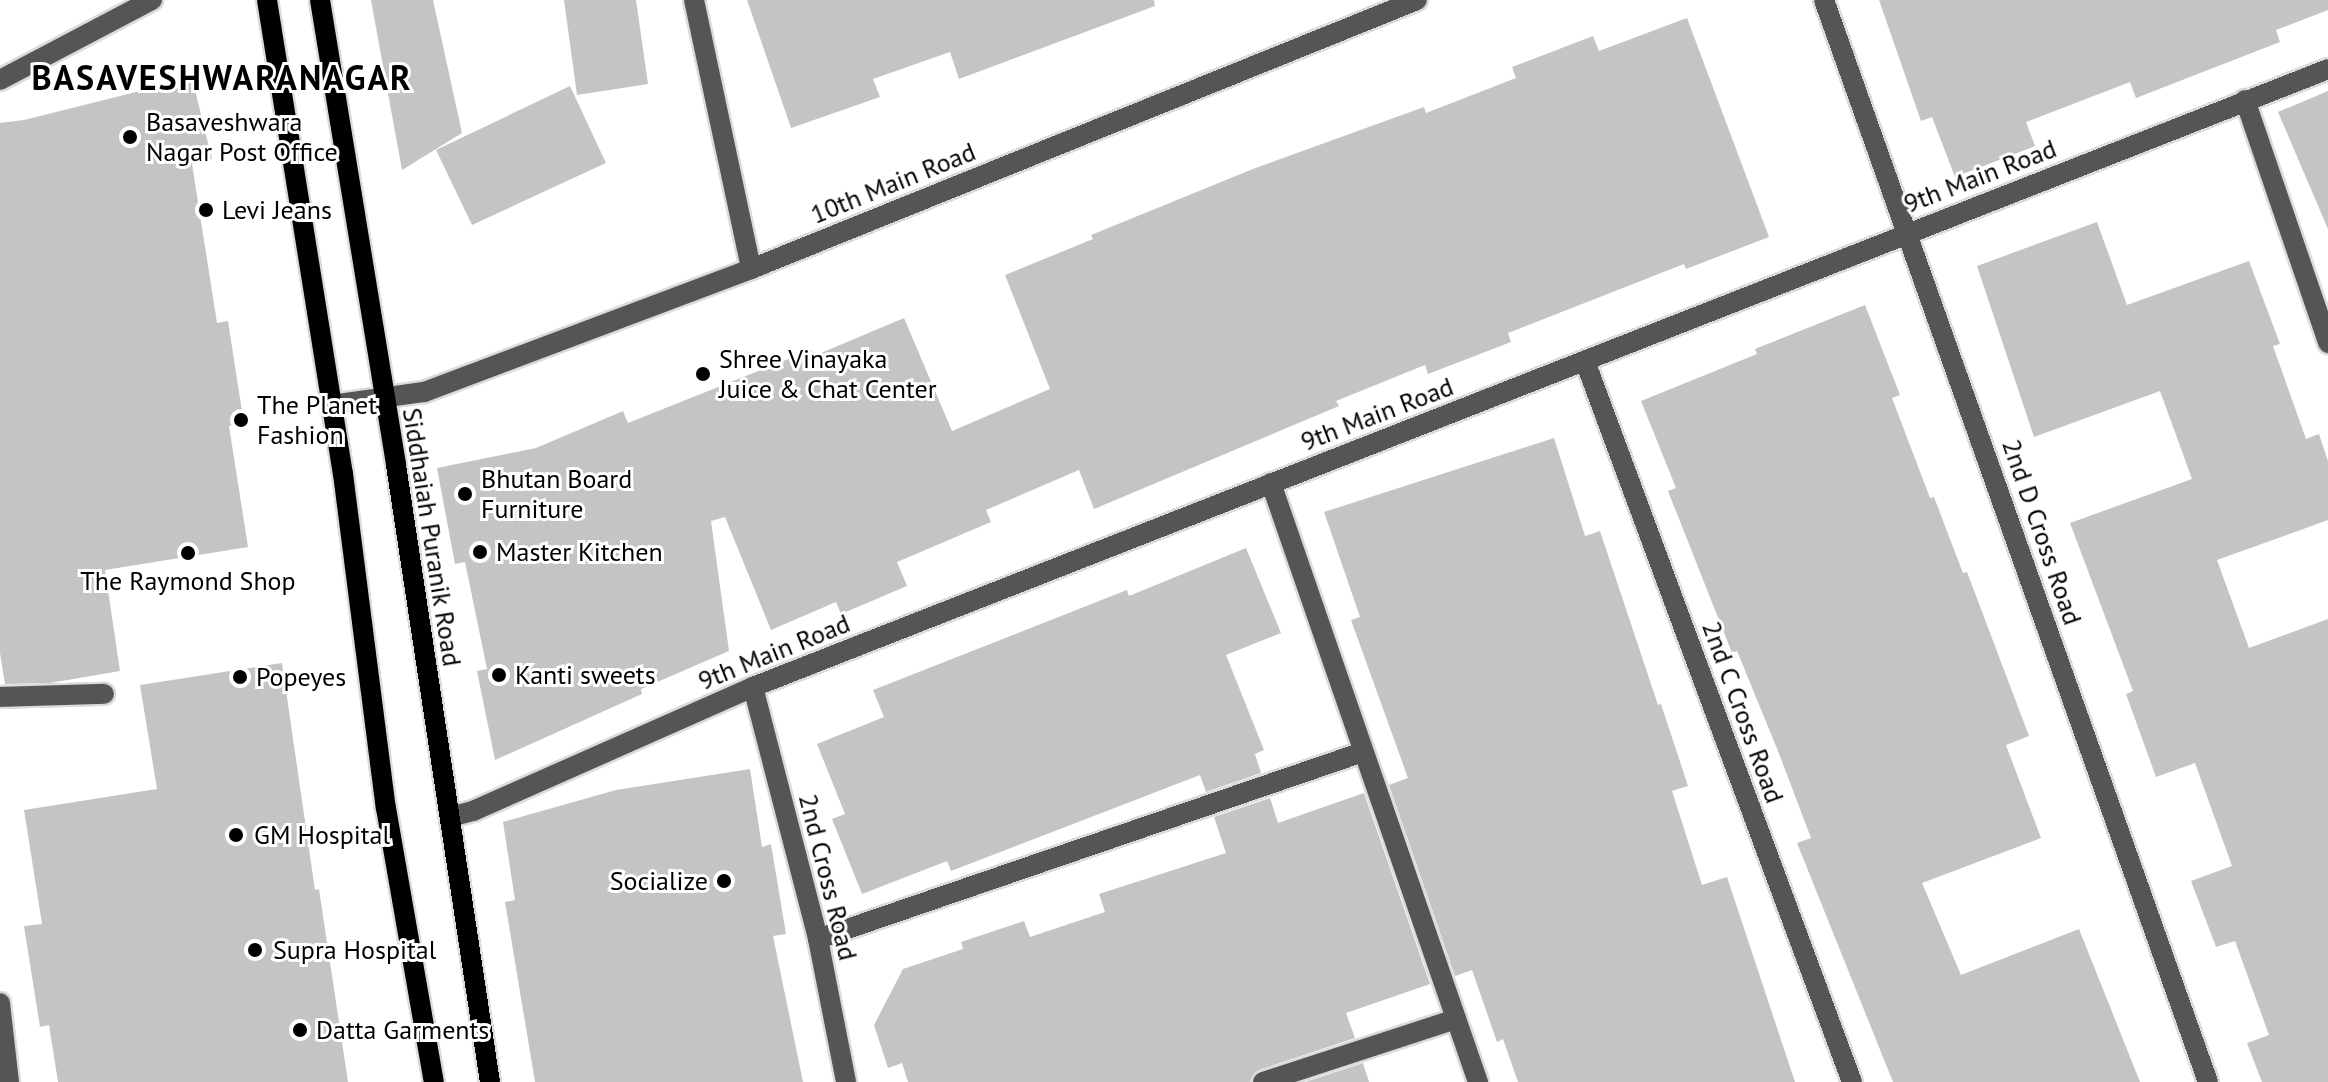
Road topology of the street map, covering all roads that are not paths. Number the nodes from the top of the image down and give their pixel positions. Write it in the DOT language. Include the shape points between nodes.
graph roads {
  1 [pos="152,0"];
  2 [pos="267,0"];
  3 [pos="320,0"];
  4 [pos="694,0"];
  5 [pos="1417,0"];
  6 [pos="1824,0"];
  7 [pos="2328,69"];
  8 [pos="0,80"];
  9 [pos="2245,100"];
  10 [pos="1909,232"];
  11 [pos="751,269"];
  12 [pos="2328,343"];
  13 [pos="1585,361"];
  14 [pos="384,399"];
  15 [pos="331,405"];
  16 [pos="1271,483"];
  17 [pos="753,687"];
  18 [pos="104,694"];
  19 [pos="0,697"];
  20 [pos="1363,752"];
  21 [pos="450,817"];
  22 [pos="818,939"];
  23 [pos="0,1003"];
  24 [pos="1456,1019"];
  25 [pos="9,1082"];
  26 [pos="434,1082"];
  27 [pos="490,1082"];
  28 [pos="846,1082"];
  29 [pos="1263,1082"];
  30 [pos="1478,1082"];
  31 [pos="1852,1082"];
  32 [pos="2208,1082"];
  1 -- 8 [label="street"];
  2 -- 15 [label="main road"];
  3 -- 14 [label="main road, Siddhaiah Puranik Road"];
  4 -- 11 [label="street"];
  5 -- 11 [label="street, 10th Main Road"];
  6 -- 10 [label="street, 2nd D Cross Road"];
  7 -- 9 [label="street, 9th Main Road"];
  9 -- 10 [label="street, 9th Main Road"];
  9 -- 12 [label="street"];
  10 -- 13 [label="street, 9th Main Road"];
  10 -- 32 [label="street, 2nd D Cross Road"];
  11 -- 14 [label="street, 10th Main Road" via="424,392"];
  13 -- 16 [label="street, 9th Main Road"];
  13 -- 31 [label="street, 2nd C Cross Road"];
  14 -- 15 [label="street, 10th Main Road"];
  14 -- 21 [label="main road, Siddhaiah Puranik Road"];
  15 -- 26 [label="main road" via="386,808"];
  16 -- 17 [label="street, 9th Main Road"];
  16 -- 20 [label="street"];
  17 -- 21 [label="street, 9th Main Road"];
  17 -- 22 [label="street, 2nd Cross Road"];
  18 -- 19 [label="street"];
  20 -- 22 [label="street"];
  20 -- 24 [label="street"];
  21 -- 27 [label="main road, Siddhaiah Puranik Road"];
  22 -- 28 [label="street, 2nd Cross Road"];
  23 -- 25 [label="street"];
  24 -- 29 [label="street"];
  24 -- 30 [label="street"];
}
